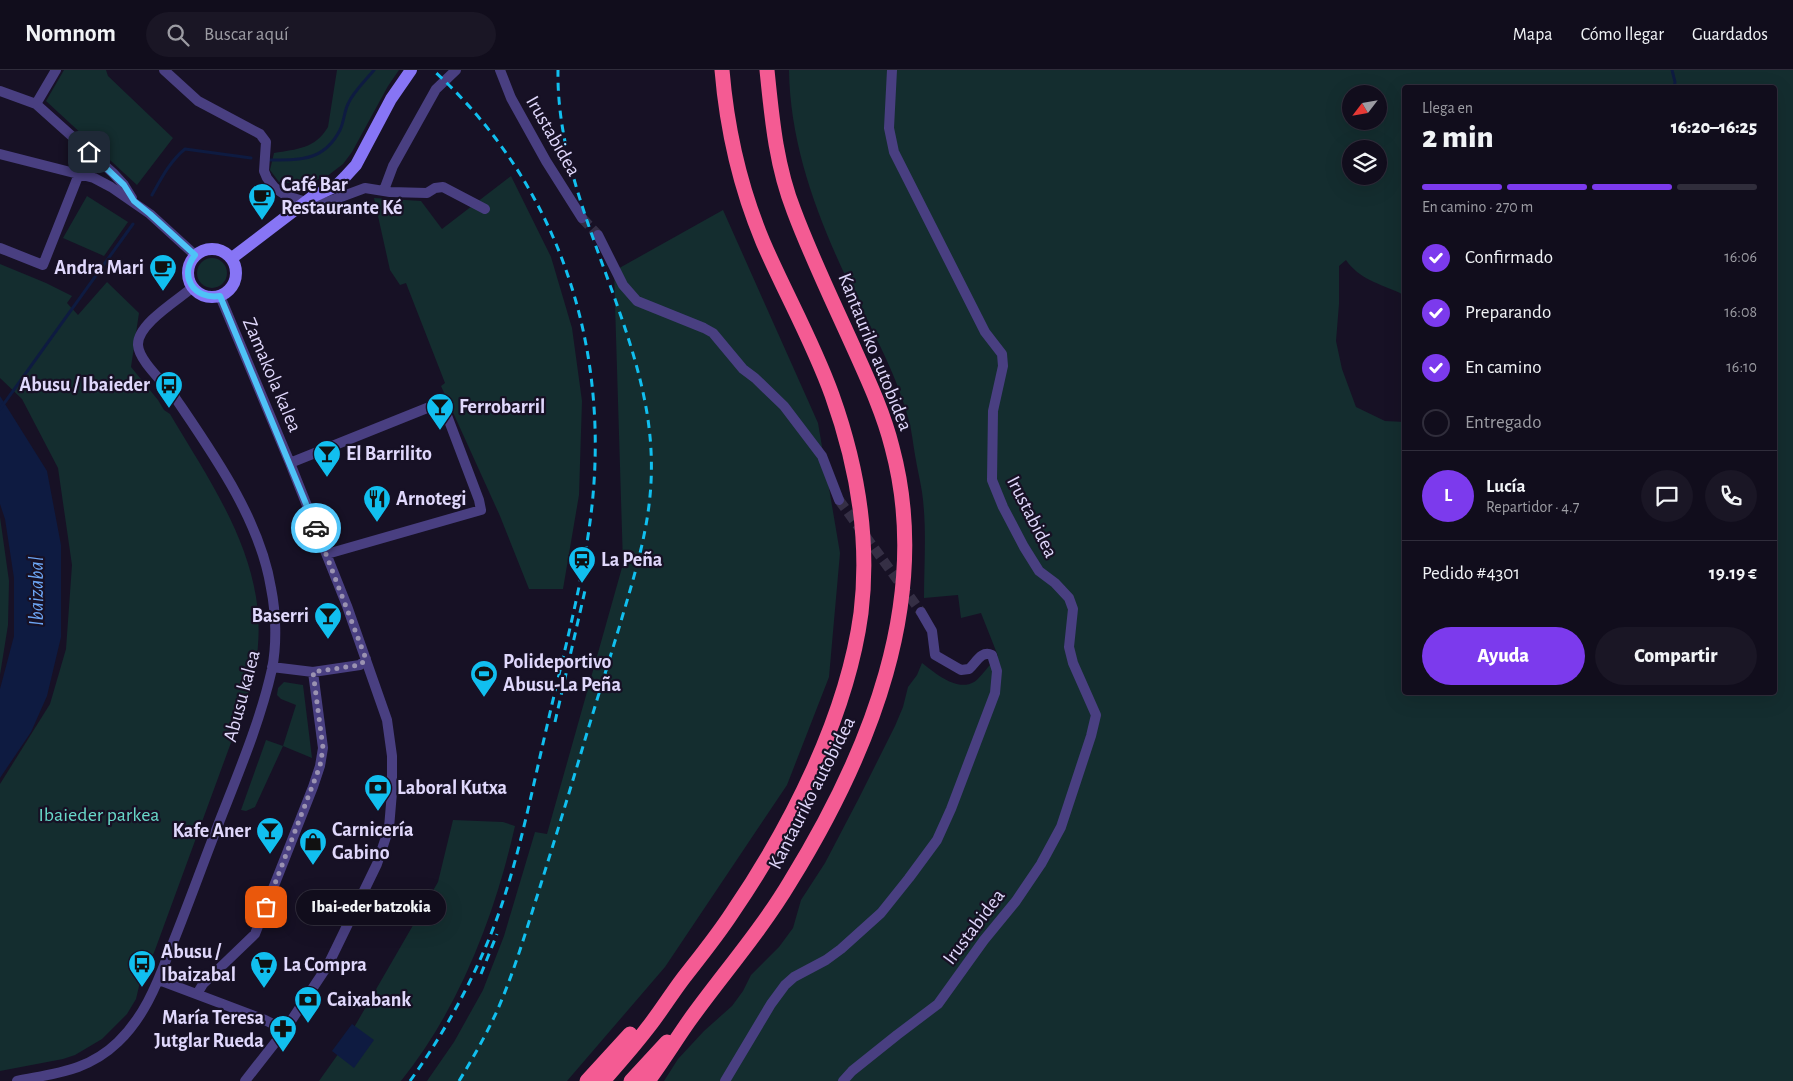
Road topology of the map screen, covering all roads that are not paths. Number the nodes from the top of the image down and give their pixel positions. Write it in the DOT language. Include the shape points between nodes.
graph roads {
  1 [pos="56,70"];
  2 [pos="164,70"];
  3 [pos="411,70"];
  4 [pos="456,70"];
  5 [pos="500,70"];
  6 [pos="722,70"];
  7 [pos="767,70"];
  8 [pos="892,70"];
  9 [pos="0,91"];
  10 [pos="36,104"];
  11 [pos="0,154"];
  12 [pos="79,174"];
  13 [pos="384,190"];
  14 [pos="287,196"];
  15 [pos="134,201"];
  16 [pos="306,202"];
  17 [pos="486,209"];
  18 [pos="289,216"];
  19 [pos="582,218"];
  20 [pos="598,235"];
  21 [pos="0,248"];
  22 [pos="195,255"];
  23 [pos="232,258"];
  24 [pos="193,288"];
  25 [pos="220,296"];
  26 [pos="290,462"];
  27 [pos="839,500"];
  28 [pos="327,554"];
  29 [pos="920,612"];
  30 [pos="366,659"];
  31 [pos="272,667"];
  32 [pos="313,672"];
  33 [pos="159,980"];
  34 [pos="197,994"];
  35 [pos="669,997"];
  36 [pos="689,1020"];
  37 [pos="285,1030"];
  38 [pos="17,1081"];
  39 [pos="244,1081"];
  40 [pos="587,1081"];
  41 [pos="603,1081"];
  42 [pos="630,1081"];
  43 [pos="648,1081"];
  44 [pos="725,1081"];
  45 [pos="842,1081"];
  1 -- 10 [label="street"];
  2 -- 14 [label="street" via="198,101 260,134 266,142 264,171 267,178"];
  3 -- 16 [label="street" via="391,99 356,165 336,186"];
  4 -- 13 [label="street" via="436,89 392,166"];
  5 -- 19 [label="street, Irustabidea" via="515,106"];
  6 -- 35 [label="highway, Kantauriko autobidea" via="733,151 745,192 763,241 824,374 849,450 860,500 864,555 861,604 850,668 817,761 754,881"];
  7 -- 36 [label="highway, Kantauriko autobidea" via="775,146 793,209 873,391 892,446 906,527 904,592 874,714 847,777 789,884"];
  8 -- 45 [label="street, Irustabidea" via="889,128 894,152 985,332 1002,354 1003,366 993,411 992,480 1039,571 1069,598 1073,609 1069,647 1096,715 1061,827 1016,901 938,1004"];
  9 -- 10 [label="street"];
  10 -- 15 [label="street" via="113,173"];
  11 -- 12 [label="street"];
  12 -- 15 [label="street" via="94,178"];
  12 -- 21 [label="street" via="43,265"];
  13 -- 16 [label="street" via="365,188 322,204"];
  13 -- 17 [label="street" via="427,193 443,187"];
  14 -- 16 [label="street"];
  14 -- 18 [label="street"];
  15 -- 22 [label="street"];
  16 -- 18 [label="street"];
  18 -- 23 [label="street"];
  20 -- 27 [label="street" via="623,285 637,301 713,333 743,369 784,406 822,456"];
  22 -- 23 [label="street" via="210,248 226,252"];
  22 -- 24 [label="street" via="188,267"];
  23 -- 25 [label="street" via="236,265 236,280 227,293"];
  24 -- 25 [label="street" via="205,296"];
  24 -- 31 [label="street, Abusu kalea" via="147,324 140,333 138,346 143,358 206,443 245,512 262,551 272,589"];
  25 -- 26 [label="street, Zamakola kalea"];
  26 -- 28 [label="street, Zamakola kalea"];
  26 -- 28 [label="street" via="437,404 443,406 481,510"];
  28 -- 30 [label="street, Zamakola kalea"];
  29 -- 44 [label="street" via="932,631 935,655 961,670 969,670 982,654 987,653 992,655 997,671 995,693 951,809 937,840 881,912 841,949 785,985"];
  30 -- 32 [label="street" via="360,665"];
  30 -- 37 [label="street, Zamakola kalea" via="386,720 392,756 389,828 377,864 328,965"];
  31 -- 32 [label="street"];
  31 -- 33 [label="street, Abusu kalea" via="232,788"];
  32 -- 34 [label="street" via="323,748 320,766 255,934 203,984"];
  33 -- 34 [label="street"];
  33 -- 38 [label="street, Abusu kalea" via="136,1022 105,1054 82,1067"];
  34 -- 37 [label="street"];
  35 -- 40 [label="highway" via="641,1022"];
  35 -- 41 [label="highway" via="648,1028"];
  36 -- 42 [label="highway"];
  36 -- 43 [label="highway"];
  37 -- 39 [label="street, Zamakola kalea"];
}
